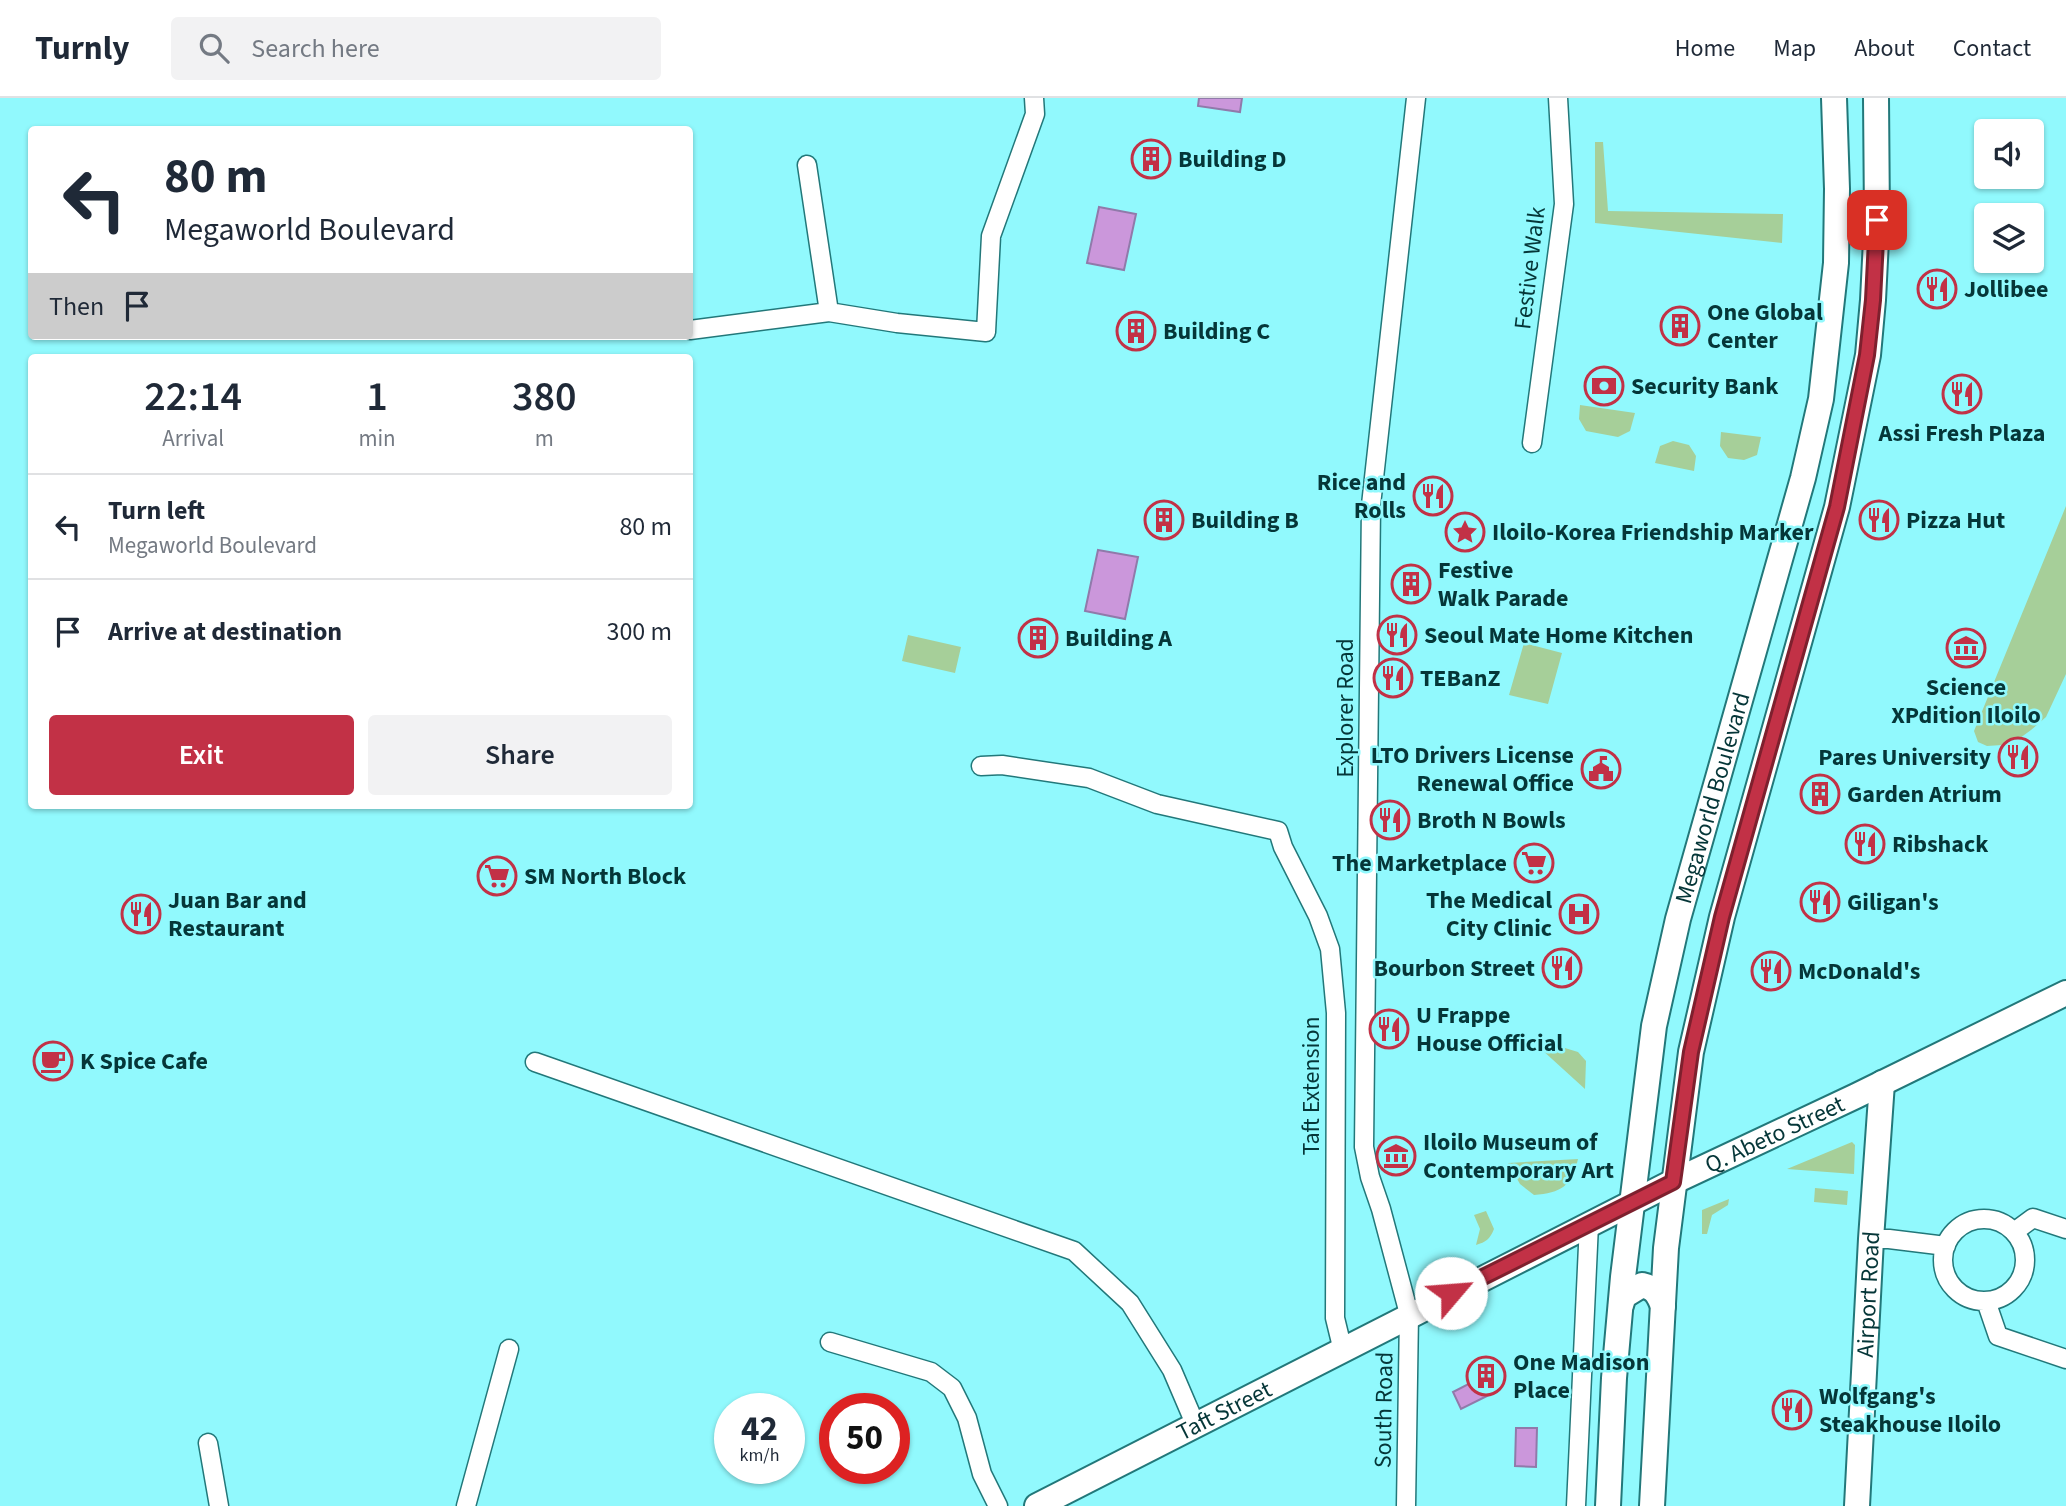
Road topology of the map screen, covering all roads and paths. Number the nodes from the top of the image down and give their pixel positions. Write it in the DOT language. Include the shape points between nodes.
graph roads {
  1 [pos="1034,98"];
  2 [pos="1416,98"];
  3 [pos="1558,98"];
  4 [pos="1834,98"];
  5 [pos="1876,98"];
  6 [pos="807,165"];
  7 [pos="829,312"];
  8 [pos="693,331"];
  9 [pos="1532,443"];
  10 [pos="981,766"];
  11 [pos="2066,993"];
  12 [pos="1650,1050"];
  13 [pos="1690,1060"];
  14 [pos="535,1062"];
  15 [pos="1882,1083"];
  16 [pos="1673,1182"];
  17 [pos="1631,1204"];
  18 [pos="1589,1224"];
  19 [pos="2066,1229"];
  20 [pos="2014,1232"];
  21 [pos="1871,1239"];
  22 [pos="1946,1246"];
  23 [pos="1986,1301"];
  24 [pos="1620,1305"];
  25 [pos="1663,1306"];
  26 [pos="1409,1314"];
  27 [pos="830,1342"];
  28 [pos="509,1349"];
  29 [pos="1343,1351"];
  30 [pos="2066,1359"];
  31 [pos="1196,1426"];
  32 [pos="208,1443"];
  33 [pos="219,1506"];
  34 [pos="466,1506"];
  35 [pos="999,1506"];
  36 [pos="1037,1506"];
  37 [pos="1406,1506"];
  38 [pos="1576,1506"];
  39 [pos="1608,1506"];
  40 [pos="1652,1506"];
  41 [pos="1857,1506"];
  1 -- 7 [label="street" via="1035,114 991,236 986,332"];
  2 -- 26 [label="street, Explorer Road" via="1371,505 1364,1147"];
  3 -- 9 [label="street, Festive Walk" via="1564,204"];
  4 -- 12 [label="main road, Megaworld Boulevard" via="1836,263 1821,399 1803,478 1678,919"];
  5 -- 13 [label="main road, Megaworld Boulevard" via="1877,220 1867,355 1837,507 1722,917"];
  6 -- 7 [label="street"];
  7 -- 8 [label="street"];
  10 -- 29 [label="street, Taft Extension" via="1089,778 1157,804 1278,831 1329,949 1336,1013 1335,1318"];
  11 -- 15 [label="main road, Q. Abeto Street"];
  12 -- 13 [label="main road" via="1653,1066 1664,1074 1679,1073"];
  12 -- 17 [label="main road, Megaworld Boulevard"];
  13 -- 16 [label="main road, Megaworld Boulevard"];
  14 -- 31 [label="street" via="1074,1251 1130,1303 1172,1370"];
  15 -- 16 [label="main road, Q. Abeto Street"];
  15 -- 21 [label="main road, Airport Road"];
  16 -- 17 [label="main road, Q. Abeto Street"];
  16 -- 25 [label="main road, Megaworld Boulevard"];
  17 -- 18 [label="main road, Q. Abeto Street"];
  17 -- 24 [label="main road, Megaworld Boulevard"];
  18 -- 26 [label="main road, Q. Abeto Street"];
  18 -- 38 [label="street"];
  19 -- 20 [label="street" via="2033,1218"];
  20 -- 22 [label="street" via="2004,1223 1978,1220 1965,1224"];
  20 -- 23 [label="street" via="2025,1255 2020,1281 2011,1292"];
  21 -- 22 [label="street"];
  21 -- 41 [label="main road, Airport Road"];
  22 -- 23 [label="street" via="1944,1271 1950,1283 1960,1293"];
  23 -- 30 [label="street" via="1998,1336"];
  24 -- 25 [label="main road" via="1624,1296 1642,1285 1658,1293"];
  24 -- 39 [label="main road, Megaworld Boulevard"];
  25 -- 40 [label="main road, Megaworld Boulevard"];
  26 -- 29 [label="main road, Taft Street"];
  26 -- 37 [label="street, South Road"];
  27 -- 35 [label="street" via="931,1372 952,1388 967,1418 982,1474"];
  28 -- 34 [label="street"];
  29 -- 31 [label="main road, Taft Street"];
  31 -- 36 [label="main road, Taft Street"];
  32 -- 33 [label="street"];
}
